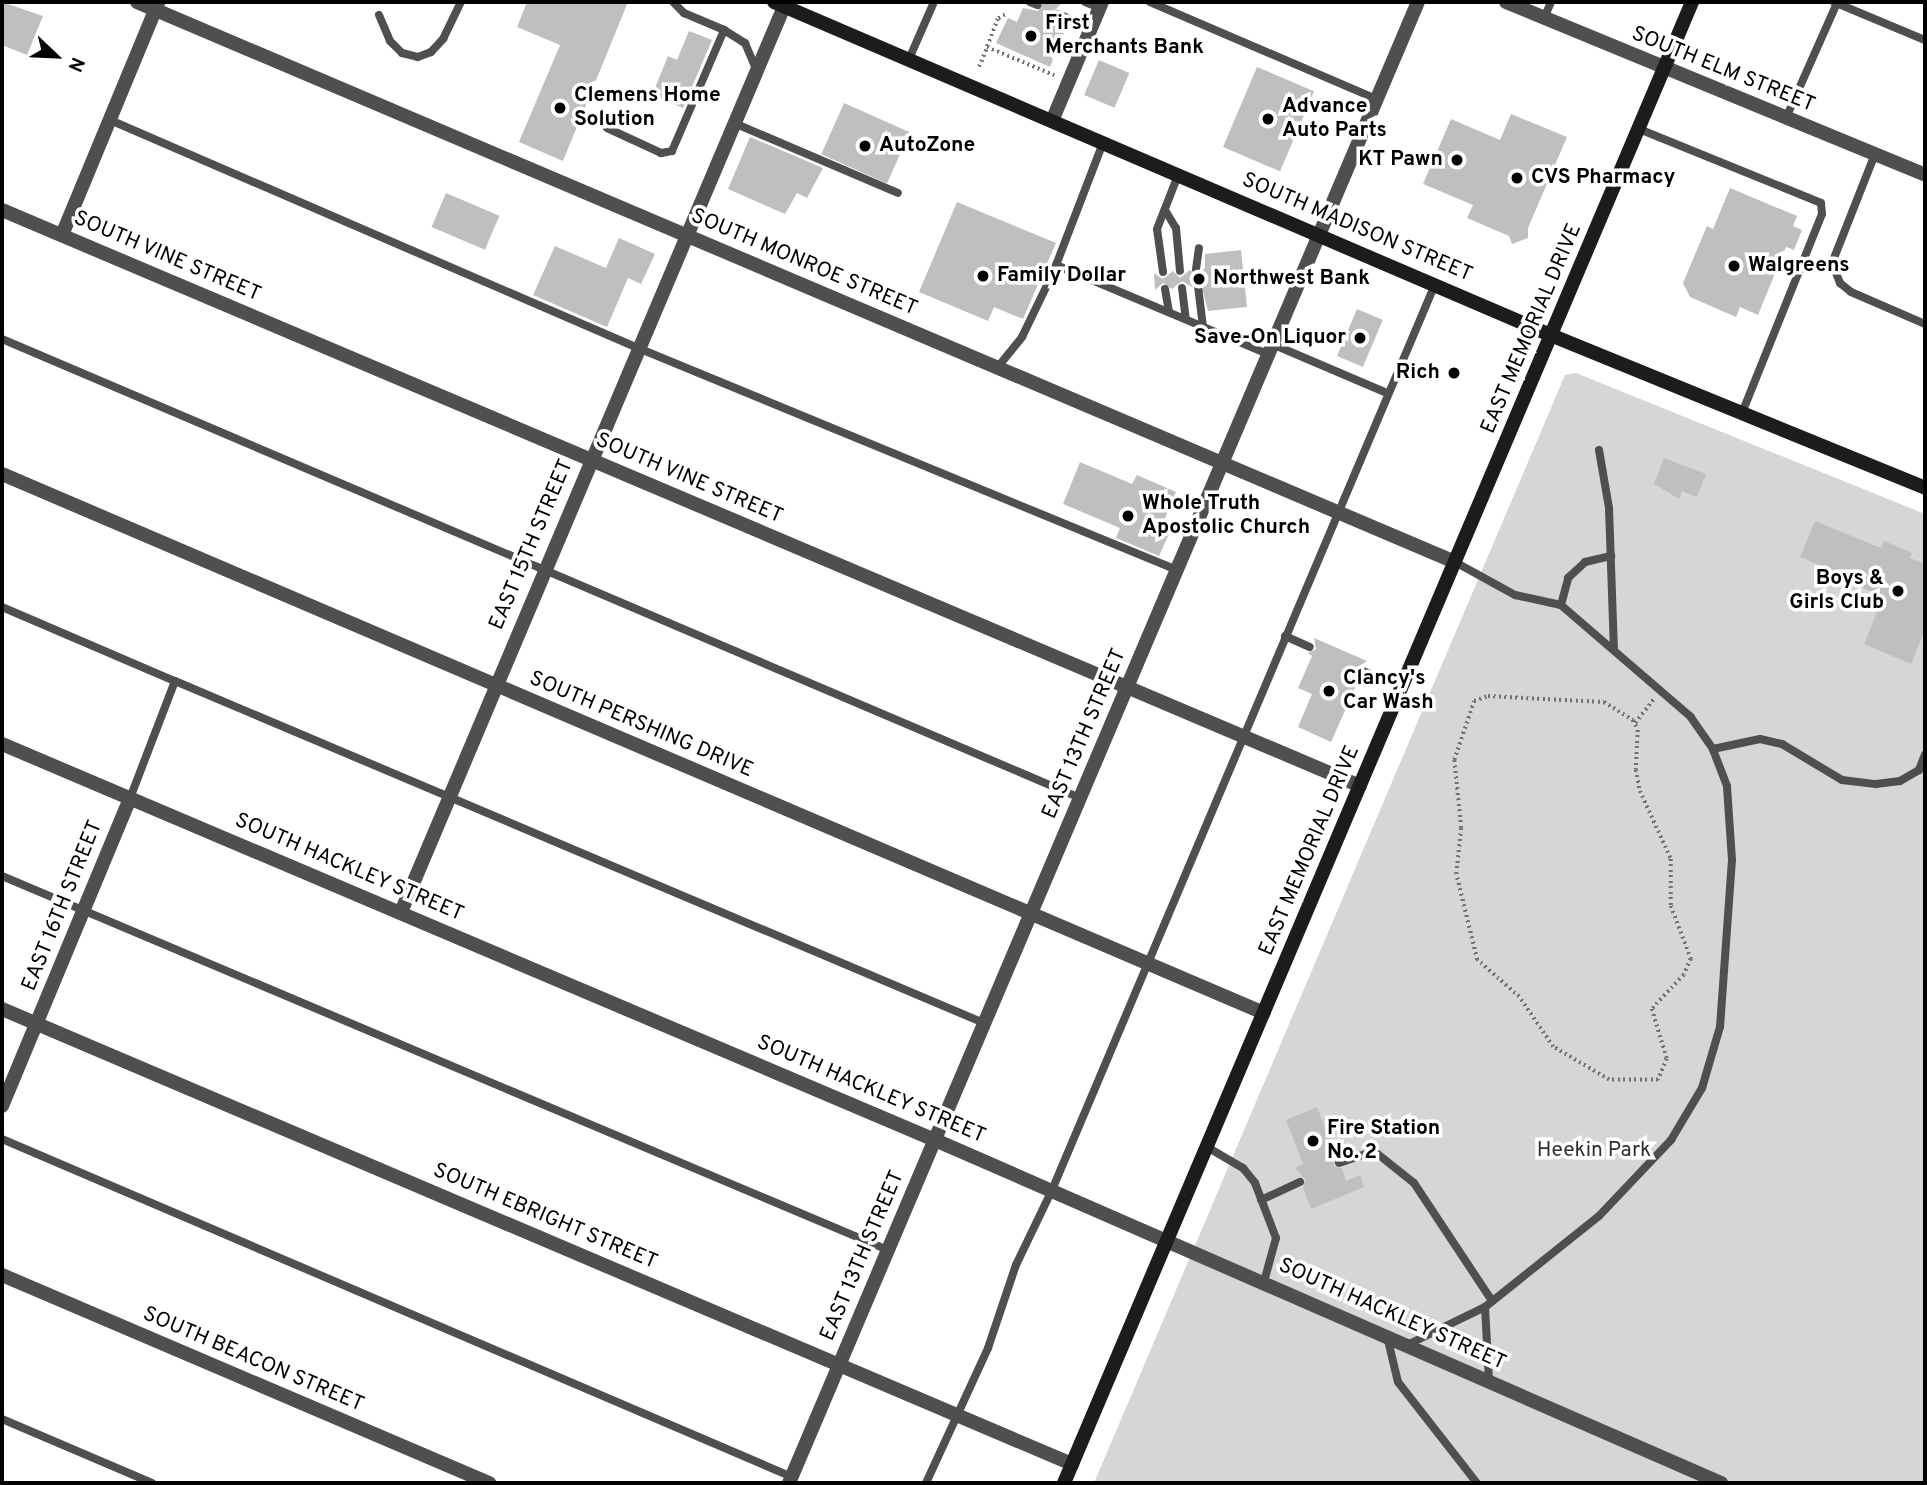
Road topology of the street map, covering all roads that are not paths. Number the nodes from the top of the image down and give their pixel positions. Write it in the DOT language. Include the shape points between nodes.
graph roads {
  1 [pos="137,2"];
  2 [pos="461,2"];
  3 [pos="673,2"];
  4 [pos="934,2"];
  5 [pos="1084,2"];
  6 [pos="1150,2"];
  7 [pos="1418,2"];
  8 [pos="1506,2"];
  9 [pos="1551,2"];
  10 [pos="1692,2"];
  11 [pos="1835,2"];
  12 [pos="781,3"];
  13 [pos="1101,5"];
  14 [pos="157,6"];
  15 [pos="1058,14"];
  16 [pos="379,15"];
  17 [pos="1544,18"];
  18 [pos="1091,28"];
  19 [pos="724,30"];
  20 [pos="1925,40"];
  21 [pos="909,59"];
  22 [pos="1664,69"];
  23 [pos="757,70"];
  24 [pos="1376,99"];
  25 [pos="1786,118"];
  26 [pos="110,120"];
  27 [pos="1052,121"];
  28 [pos="734,123"];
  29 [pos="607,128"];
  30 [pos="1639,129"];
  31 [pos="1103,142"];
  32 [pos="1875,155"];
  33 [pos="1178,175"];
  34 [pos="1925,175"];
  35 [pos="898,193"];
  36 [pos="2,210"];
  37 [pos="1165,210"];
  38 [pos="1319,233"];
  39 [pos="62,235"];
  40 [pos="686,236"];
  41 [pos="1199,248"];
  42 [pos="1056,265"];
  43 [pos="1196,269"];
  44 [pos="1180,271"];
  45 [pos="1163,272"];
  46 [pos="1435,284"];
  47 [pos="1198,286"];
  48 [pos="1182,288"];
  49 [pos="1166,289"];
  50 [pos="1169,312"];
  51 [pos="1186,319"];
  52 [pos="1925,324"];
  53 [pos="1203,327"];
  54 [pos="1553,336"];
  55 [pos="2,339"];
  56 [pos="638,348"];
  57 [pos="1270,349"];
  58 [pos="998,368"];
  59 [pos="1387,393"];
  60 [pos="1742,413"];
  61 [pos="1599,450"];
  62 [pos="591,460"];
  63 [pos="1222,463"];
  64 [pos="2,474"];
  65 [pos="1925,488"];
  66 [pos="1336,512"];
  67 [pos="1611,556"];
  68 [pos="1455,562"];
  69 [pos="545,569"];
  70 [pos="1177,570"];
  71 [pos="1561,605"];
  72 [pos="2,607"];
  73 [pos="1285,636"];
  74 [pos="1310,647"];
  75 [pos="1614,648"];
  76 [pos="1363,671"];
  77 [pos="1380,678"];
  78 [pos="175,681"];
  79 [pos="496,686"];
  80 [pos="1128,687"];
  81 [pos="1242,736"];
  82 [pos="2,744"];
  83 [pos="1713,749"];
  84 [pos="1925,754"];
  85 [pos="1360,786"];
  86 [pos="449,798"];
  87 [pos="1080,798"];
  88 [pos="130,799"];
  89 [pos="2,876"];
  90 [pos="84,910"];
  91 [pos="401,912"];
  92 [pos="1031,914"];
  93 [pos="1146,961"];
  94 [pos="2,1009"];
  95 [pos="1264,1013"];
  96 [pos="984,1023"];
  97 [pos="37,1024"];
  98 [pos="2,1106"];
  99 [pos="2,1139"];
  100 [pos="935,1140"];
  101 [pos="1208,1147"];
  102 [pos="1339,1163"];
  103 [pos="1300,1182"];
  104 [pos="1052,1190"];
  105 [pos="1261,1200"];
  106 [pos="1168,1240"];
  107 [pos="888,1250"];
  108 [pos="2,1275"];
  109 [pos="1264,1282"];
  110 [pos="1488,1304"];
  111 [pos="1387,1336"];
  112 [pos="1408,1345"];
  113 [pos="840,1365"];
  114 [pos="1489,1381"];
  115 [pos="957,1414"];
  116 [pos="2,1419"];
  117 [pos="1072,1464"];
  118 [pos="790,1480"];
  119 [pos="152,1483"];
  120 [pos="488,1483"];
  121 [pos="926,1483"];
  122 [pos="1063,1483"];
  123 [pos="1476,1483"];
  124 [pos="1721,1483"];
  1 -- 14 [label="street, SOUTH MONROE STREET"];
  2 -- 16 [label="lane" via="443,39 431,52 418,57 402,53 390,41"];
  3 -- 19 [label="lane" via="684,13"];
  4 -- 21 [label="lane"];
  5 -- 13 [label="lane"];
  6 -- 24 [label="lane"];
  7 -- 24 [label="street, EAST 13TH STREET"];
  8 -- 17 [label="street, SOUTH ELM STREET"];
  9 -- 17 [label="lane"];
  10 -- 22 [label="main road, EAST MEMORIAL DRIVE"];
  11 -- 20 [label="lane"];
  11 -- 25 [label="lane"];
  12 -- 21 [label="main road, SOUTH MADISON STREET"];
  12 -- 23 [label="street, EAST 15TH STREET"];
  13 -- 18 [label="street"];
  14 -- 26 [label="street"];
  14 -- 40 [label="street, SOUTH MONROE STREET"];
  15 -- 18 [label="lane"];
  17 -- 22 [label="street, SOUTH ELM STREET"];
  18 -- 27 [label="street"];
  19 -- 23 [label="lane" via="746,43"];
  19 -- 29 [label="lane" via="672,150 661,153"];
  21 -- 27 [label="main road, SOUTH MADISON STREET"];
  22 -- 25 [label="street, SOUTH ELM STREET"];
  22 -- 30 [label="main road, EAST MEMORIAL DRIVE"];
  23 -- 28 [label="street, EAST 15TH STREET"];
  24 -- 38 [label="street, EAST 13TH STREET"];
  25 -- 32 [label="street, SOUTH ELM STREET"];
  26 -- 39 [label="street"];
  26 -- 56 [label="lane"];
  27 -- 31 [label="main road, SOUTH MADISON STREET"];
  28 -- 35 [label="lane"];
  28 -- 40 [label="street, EAST 15TH STREET"];
  30 -- 54 [label="main road, EAST MEMORIAL DRIVE"];
  30 -- 60 [label="lane" via="1821,204 1822,214"];
  31 -- 33 [label="main road, SOUTH MADISON STREET"];
  31 -- 42 [label="lane"];
  32 -- 34 [label="street, SOUTH ELM STREET"];
  32 -- 52 [label="lane" via="1832,263 1840,283 1851,292"];
  33 -- 37 [label="lane"];
  33 -- 38 [label="main road, SOUTH MADISON STREET"];
  36 -- 39 [label="street, SOUTH VINE STREET"];
  37 -- 44 [label="lane" via="1176,228"];
  37 -- 45 [label="lane" via="1157,229"];
  38 -- 46 [label="main road, SOUTH MADISON STREET"];
  38 -- 57 [label="street, EAST 13TH STREET"];
  39 -- 62 [label="street, SOUTH VINE STREET"];
  40 -- 56 [label="street, EAST 15TH STREET"];
  40 -- 58 [label="street, SOUTH MONROE STREET"];
  41 -- 43 [label="lane"];
  42 -- 50 [label="lane"];
  42 -- 58 [label="lane" via="1021,337"];
  46 -- 54 [label="main road, SOUTH MADISON STREET"];
  46 -- 59 [label="lane"];
  47 -- 53 [label="lane"];
  48 -- 51 [label="lane"];
  49 -- 50 [label="lane"];
  50 -- 51 [label="lane"];
  51 -- 53 [label="lane"];
  53 -- 57 [label="lane"];
  54 -- 60 [label="main road, SOUTH MADISON STREET"];
  54 -- 68 [label="main road, EAST MEMORIAL DRIVE"];
  55 -- 69 [label="lane"];
  56 -- 62 [label="street, EAST 15TH STREET"];
  56 -- 70 [label="lane"];
  57 -- 59 [label="lane"];
  57 -- 63 [label="street, EAST 13TH STREET"];
  58 -- 63 [label="street, SOUTH MONROE STREET"];
  59 -- 66 [label="lane"];
  60 -- 65 [label="main road, SOUTH MADISON STREET"];
  61 -- 67 [label="lane"];
  62 -- 69 [label="street, EAST 15TH STREET"];
  62 -- 80 [label="street, SOUTH VINE STREET"];
  63 -- 66 [label="street, SOUTH MONROE STREET"];
  63 -- 70 [label="street, EAST 13TH STREET"];
  64 -- 79 [label="street, SOUTH PERSHING DRIVE"];
  66 -- 68 [label="street, SOUTH MONROE STREET"];
  66 -- 73 [label="lane"];
  67 -- 71 [label="lane" via="1585,562 1568,578"];
  67 -- 75 [label="lane"];
  68 -- 71 [label="lane" via="1515,595"];
  68 -- 85 [label="main road, EAST MEMORIAL DRIVE"];
  69 -- 79 [label="street, EAST 15TH STREET"];
  69 -- 87 [label="lane"];
  70 -- 80 [label="street, EAST 13TH STREET"];
  71 -- 75 [label="lane"];
  72 -- 78 [label="lane"];
  73 -- 74 [label="lane"];
  73 -- 81 [label="lane"];
  75 -- 83 [label="lane" via="1691,717"];
  76 -- 77 [label="lane"];
  78 -- 86 [label="lane"];
  78 -- 88 [label="lane"];
  79 -- 86 [label="street, EAST 15TH STREET"];
  79 -- 92 [label="street, SOUTH PERSHING DRIVE"];
  80 -- 81 [label="street, SOUTH VINE STREET"];
  80 -- 87 [label="street, EAST 13TH STREET"];
  81 -- 85 [label="street, SOUTH VINE STREET"];
  81 -- 93 [label="lane"];
  82 -- 88 [label="street, SOUTH HACKLEY STREET"];
  83 -- 84 [label="lane" via="1760,739 1783,744 1842,780 1876,784 1900,781 1919,770"];
  83 -- 110 [label="lane" via="1727,786 1731,859 1720,1027 1702,1088 1671,1140 1599,1216"];
  85 -- 95 [label="main road, EAST MEMORIAL DRIVE"];
  86 -- 91 [label="street, EAST 15TH STREET"];
  86 -- 96 [label="lane"];
  87 -- 92 [label="street, EAST 13TH STREET"];
  88 -- 90 [label="street, EAST 16TH STREET"];
  88 -- 91 [label="street, SOUTH HACKLEY STREET"];
  89 -- 90 [label="lane"];
  90 -- 97 [label="street, EAST 16TH STREET"];
  90 -- 107 [label="lane"];
  91 -- 100 [label="street, SOUTH HACKLEY STREET"];
  92 -- 93 [label="street, SOUTH PERSHING DRIVE"];
  92 -- 96 [label="street, EAST 13TH STREET"];
  93 -- 95 [label="street, SOUTH PERSHING DRIVE"];
  93 -- 104 [label="lane"];
  94 -- 97 [label="street, SOUTH EBRIGHT STREET"];
  95 -- 101 [label="main road, EAST MEMORIAL DRIVE"];
  96 -- 100 [label="street, EAST 13TH STREET"];
  97 -- 98 [label="street, EAST 16TH STREET"];
  97 -- 113 [label="street, SOUTH EBRIGHT STREET"];
  99 -- 118 [label="lane"];
  100 -- 104 [label="street, SOUTH HACKLEY STREET"];
  100 -- 107 [label="street, EAST 13TH STREET"];
  101 -- 105 [label="lane" via="1243,1168"];
  101 -- 106 [label="main road, EAST MEMORIAL DRIVE"];
  102 -- 110 [label="lane" via="1374,1151 1414,1183"];
  103 -- 105 [label="lane"];
  104 -- 106 [label="street, SOUTH HACKLEY STREET"];
  104 -- 115 [label="lane" via="1016,1265 988,1348"];
  105 -- 109 [label="lane" via="1276,1238"];
  106 -- 109 [label="street, SOUTH HACKLEY STREET"];
  106 -- 117 [label="main road, EAST MEMORIAL DRIVE"];
  107 -- 113 [label="street, EAST 13TH STREET"];
  108 -- 120 [label="street, SOUTH BEACON STREET"];
  109 -- 111 [label="street, SOUTH HACKLEY STREET"];
  110 -- 112 [label="lane"];
  110 -- 114 [label="lane"];
  111 -- 112 [label="street, SOUTH HACKLEY STREET"];
  111 -- 123 [label="lane" via="1398,1382"];
  112 -- 114 [label="street, SOUTH HACKLEY STREET"];
  113 -- 115 [label="street, SOUTH EBRIGHT STREET"];
  113 -- 118 [label="street, EAST 13TH STREET"];
  114 -- 124 [label="street, SOUTH HACKLEY STREET"];
  115 -- 117 [label="street, SOUTH EBRIGHT STREET"];
  115 -- 121 [label="lane"];
  116 -- 119 [label="lane"];
  117 -- 122 [label="main road, EAST MEMORIAL DRIVE"];
}
